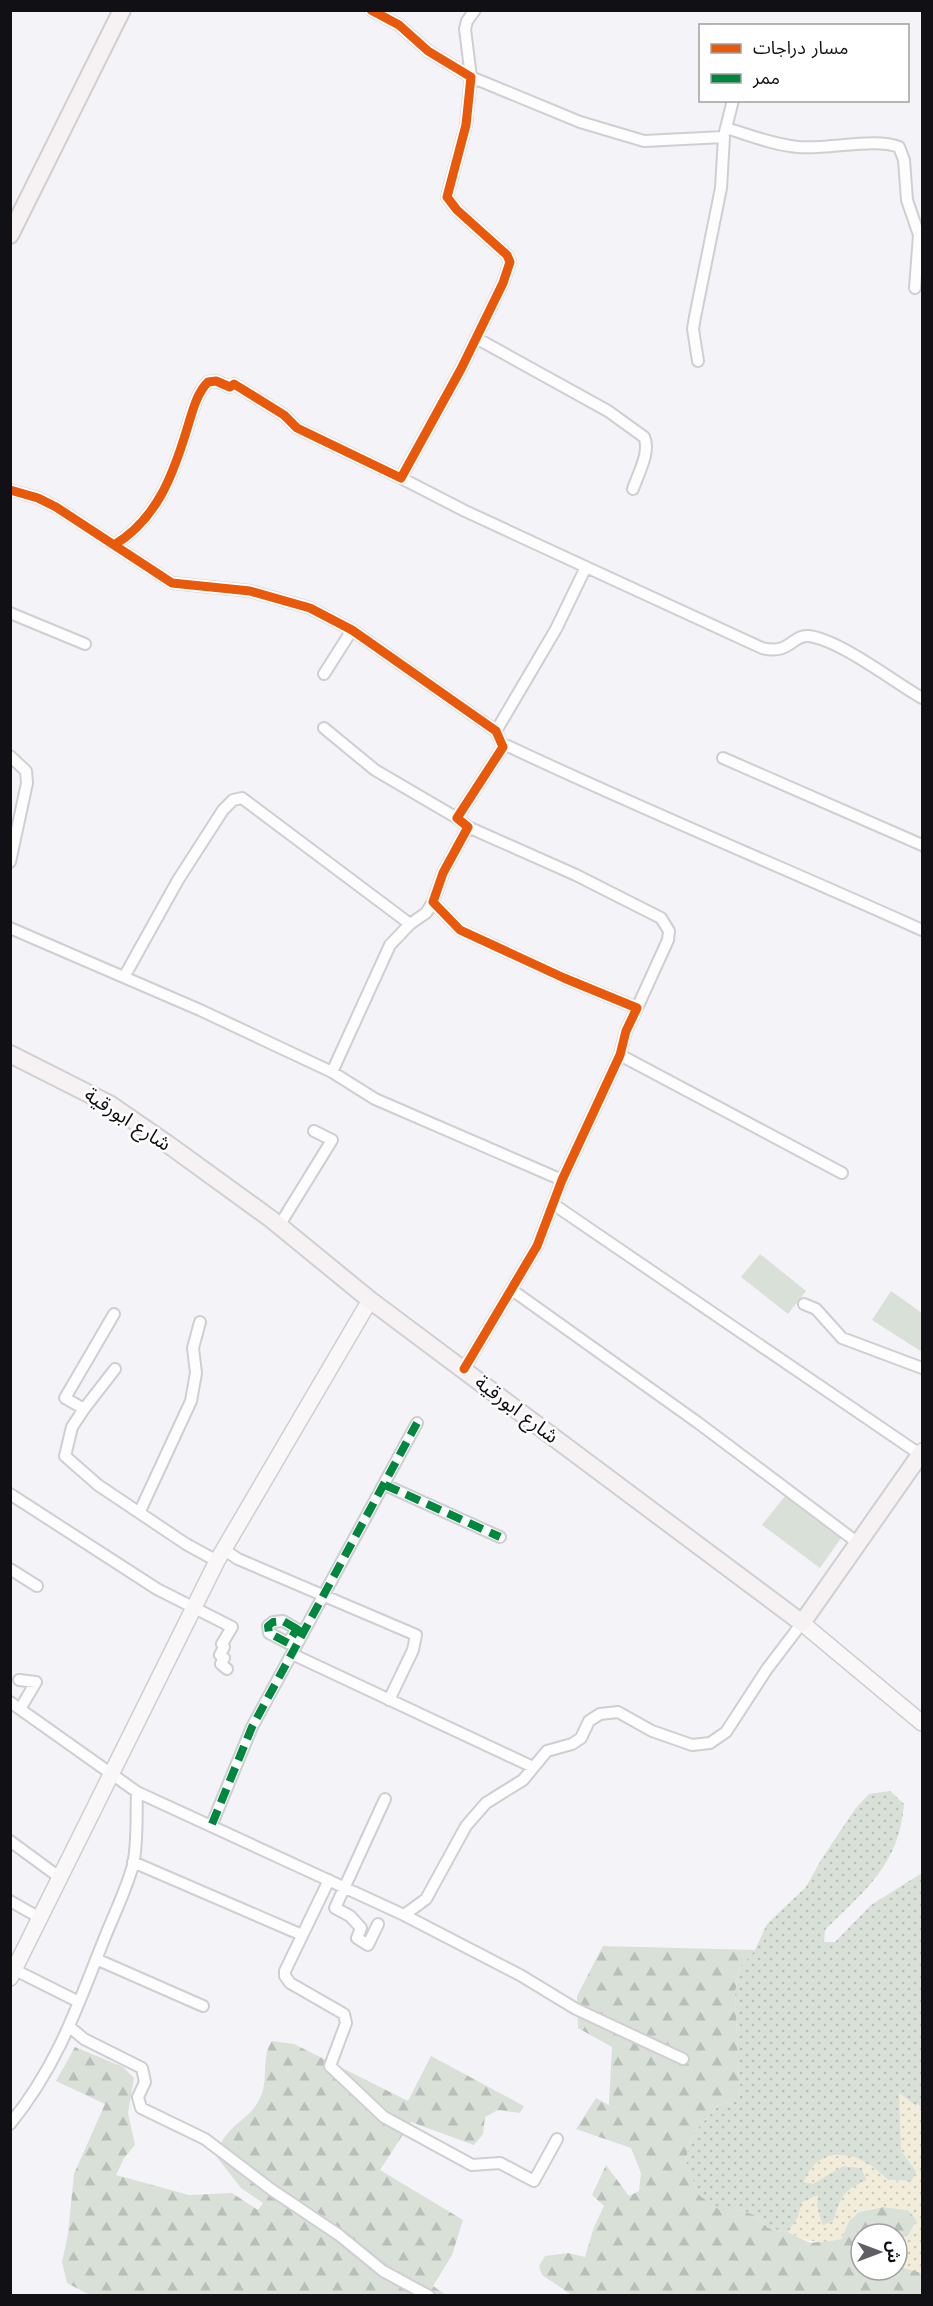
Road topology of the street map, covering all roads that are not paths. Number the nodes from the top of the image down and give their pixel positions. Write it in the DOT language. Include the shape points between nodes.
graph roads {
  1 [pos="122,10"];
  2 [pos="371,10"];
  3 [pos="475,10"];
  4 [pos="471,77"];
  5 [pos="732,102"];
  6 [pos="725,132"];
  7 [pos="10,235"];
  8 [pos="915,288"];
  9 [pos="476,338"];
  10 [pos="698,361"];
  11 [pos="401,478"];
  12 [pos="633,489"];
  13 [pos="10,490"];
  14 [pos="114,545"];
  15 [pos="586,567"];
  16 [pos="10,613"];
  17 [pos="352,630"];
  18 [pos="85,644"];
  19 [pos="324,674"];
  20 [pos="922,698"];
  21 [pos="324,728"];
  22 [pos="496,731"];
  23 [pos="503,747"];
  24 [pos="10,756"];
  25 [pos="723,758"];
  26 [pos="457,818"];
  27 [pos="468,827"];
  28 [pos="922,846"];
  29 [pos="10,862"];
  30 [pos="433,902"];
  31 [pos="410,924"];
  32 [pos="10,928"];
  33 [pos="922,930"];
  34 [pos="124,977"];
  35 [pos="637,1008"];
  36 [pos="10,1054"];
  37 [pos="620,1055"];
  38 [pos="332,1072"];
  39 [pos="315,1131"];
  40 [pos="842,1173"];
  41 [pos="562,1180"];
  42 [pos="553,1204"];
  43 [pos="279,1226"];
  44 [pos="512,1290"];
  45 [pos="370,1300"];
  46 [pos="804,1304"];
  47 [pos="114,1314"];
  48 [pos="200,1322"];
  49 [pos="922,1368"];
  50 [pos="115,1369"];
  51 [pos="464,1369"];
  52 [pos="84,1409"];
  53 [pos="417,1423"];
  54 [pos="922,1453"];
  55 [pos="385,1485"];
  56 [pos="10,1494"];
  57 [pos="140,1511"];
  58 [pos="500,1537"];
  59 [pos="858,1543"];
  60 [pos="220,1555"];
  61 [pos="10,1569"];
  62 [pos="37,1586"];
  63 [pos="325,1596"];
  64 [pos="194,1607"];
  65 [pos="802,1623"];
  66 [pos="292,1654"];
  67 [pos="227,1669"];
  68 [pos="19,1680"];
  69 [pos="389,1700"];
  70 [pos="10,1702"];
  71 [pos="20,1709"];
  72 [pos="922,1723"];
  73 [pos="533,1767"];
  74 [pos="109,1774"];
  75 [pos="138,1792"];
  76 [pos="385,1800"];
  77 [pos="212,1824"];
  78 [pos="10,1841"];
  79 [pos="133,1863"];
  80 [pos="59,1877"];
  81 [pos="329,1880"];
  82 [pos="345,1887"];
  83 [pos="10,1901"];
  84 [pos="404,1915"];
  85 [pos="40,1918"];
  86 [pos="378,1924"];
  87 [pos="302,1935"];
  88 [pos="96,1959"];
  89 [pos="13,1974"];
  90 [pos="79,2002"];
  91 [pos="203,2006"];
  92 [pos="70,2028"];
  93 [pos="683,2059"];
  94 [pos="10,2124"];
  95 [pos="557,2139"];
  96 [pos="429,2295"];
  1 -- 7 [label="main road"];
  2 -- 4 [label="street" via="399,25 428,51"];
  3 -- 4 [label="street" via="465,29"];
  4 -- 6 [label="street" via="580,122 644,141"];
  4 -- 9 [label="street" via="466,125 447,197 510,262"];
  5 -- 6 [label="street"];
  6 -- 8 [label="street" via="798,147 888,142 899,147 904,160 907,200 919,235"];
  6 -- 10 [label="street" via="721,188 693,328"];
  9 -- 11 [label="street"];
  9 -- 12 [label="street" via="608,411 644,437 643,460"];
  11 -- 14 [label="street" via="297,428 284,415 234,384 230,387 208,382 198,398 160,498 140,527"];
  11 -- 15 [label="street"];
  13 -- 14 [label="street" via="56,507"];
  14 -- 17 [label="street" via="172,583 250,591 284,599"];
  15 -- 20 [label="street" via="762,648 785,649 808,636 842,649"];
  15 -- 22 [label="street" via="556,629"];
  16 -- 18 [label="street"];
  17 -- 19 [label="street"];
  17 -- 22 [label="street"];
  21 -- 26 [label="street" via="375,770"];
  22 -- 23 [label="street"];
  23 -- 26 [label="street"];
  23 -- 33 [label="street"];
  24 -- 29 [label="street" via="26,771 27,783"];
  25 -- 28 [label="street"];
  26 -- 27 [label="street"];
  27 -- 30 [label="street" via="442,873"];
  27 -- 35 [label="street" via="661,918 669,931 668,940"];
  30 -- 31 [label="street"];
  30 -- 35 [label="street" via="460,930"];
  31 -- 34 [label="street" via="242,798 223,810 178,880"];
  31 -- 38 [label="street" via="390,945"];
  32 -- 34 [label="street"];
  34 -- 38 [label="street"];
  35 -- 37 [label="street"];
  36 -- 43 [label="main road, شارع ابورقية" via="111,1105"];
  37 -- 40 [label="street"];
  37 -- 41 [label="street"];
  38 -- 41 [label="street" via="375,1099"];
  39 -- 43 [label="street" via="332,1140"];
  41 -- 42 [label="street"];
  42 -- 44 [label="street" via="537,1246"];
  42 -- 54 [label="street"];
  43 -- 45 [label="main road, شارع ابورقية"];
  44 -- 51 [label="street"];
  44 -- 59 [label="street"];
  45 -- 51 [label="main road, شارع ابورقية"];
  45 -- 60 [label="main road"];
  46 -- 49 [label="street" via="816,1309 842,1338"];
  47 -- 52 [label="street" via="65,1398"];
  48 -- 57 [label="street" via="193,1348 196,1373 191,1401"];
  50 -- 52 [label="street"];
  51 -- 65 [label="main road, شارع ابورقية"];
  52 -- 57 [label="street" via="72,1427 65,1456 98,1485"];
  53 -- 55 [label="street"];
  54 -- 59 [label="main road"];
  55 -- 58 [label="street"];
  55 -- 63 [label="street"];
  56 -- 64 [label="street" via="157,1589"];
  57 -- 60 [label="street" via="186,1544"];
  59 -- 65 [label="main road"];
  60 -- 63 [label="street"];
  60 -- 64 [label="main road"];
  61 -- 62 [label="street"];
  63 -- 66 [label="street" via="300,1632"];
  63 -- 69 [label="street" via="416,1635"];
  64 -- 67 [label="street" via="232,1627 220,1655 224,1658 221,1664"];
  64 -- 74 [label="main road"];
  65 -- 72 [label="main road, شارع ابورقية"];
  65 -- 73 [label="street" via="726,1732 710,1743 692,1745 652,1731 618,1712 600,1714 589,1721 581,1738 547,1751"];
  66 -- 69 [label="street"];
  66 -- 77 [label="street" via="252,1726"];
  68 -- 71 [label="street" via="36,1682"];
  69 -- 73 [label="street"];
  70 -- 71 [label="street"];
  71 -- 74 [label="street"];
  73 -- 84 [label="street" via="523,1780 486,1803 466,1826 426,1899"];
  74 -- 75 [label="street"];
  74 -- 80 [label="main road"];
  75 -- 77 [label="street"];
  75 -- 79 [label="street"];
  76 -- 82 [label="street"];
  77 -- 81 [label="street"];
  78 -- 80 [label="street"];
  79 -- 87 [label="street"];
  79 -- 88 [label="street"];
  80 -- 85 [label="main road"];
  81 -- 82 [label="street"];
  81 -- 87 [label="street"];
  82 -- 84 [label="street"];
  82 -- 86 [label="street" via="334,1908 350,1916 361,1928 357,1938 368,1944"];
  83 -- 85 [label="street"];
  84 -- 93 [label="street" via="576,2009"];
  85 -- 89 [label="main road"];
  87 -- 95 [label="street" via="285,1976 290,1983 344,2014 346,2023 330,2066 384,2117 472,2164 500,2163 534,2181"];
  88 -- 90 [label="street"];
  88 -- 91 [label="street"];
  89 -- 90 [label="street"];
  90 -- 92 [label="street"];
  92 -- 94 [label="street" via="45,2077"];
  92 -- 96 [label="street" via="142,2068 145,2082 138,2097 141,2108 205,2139 383,2271"];
}
